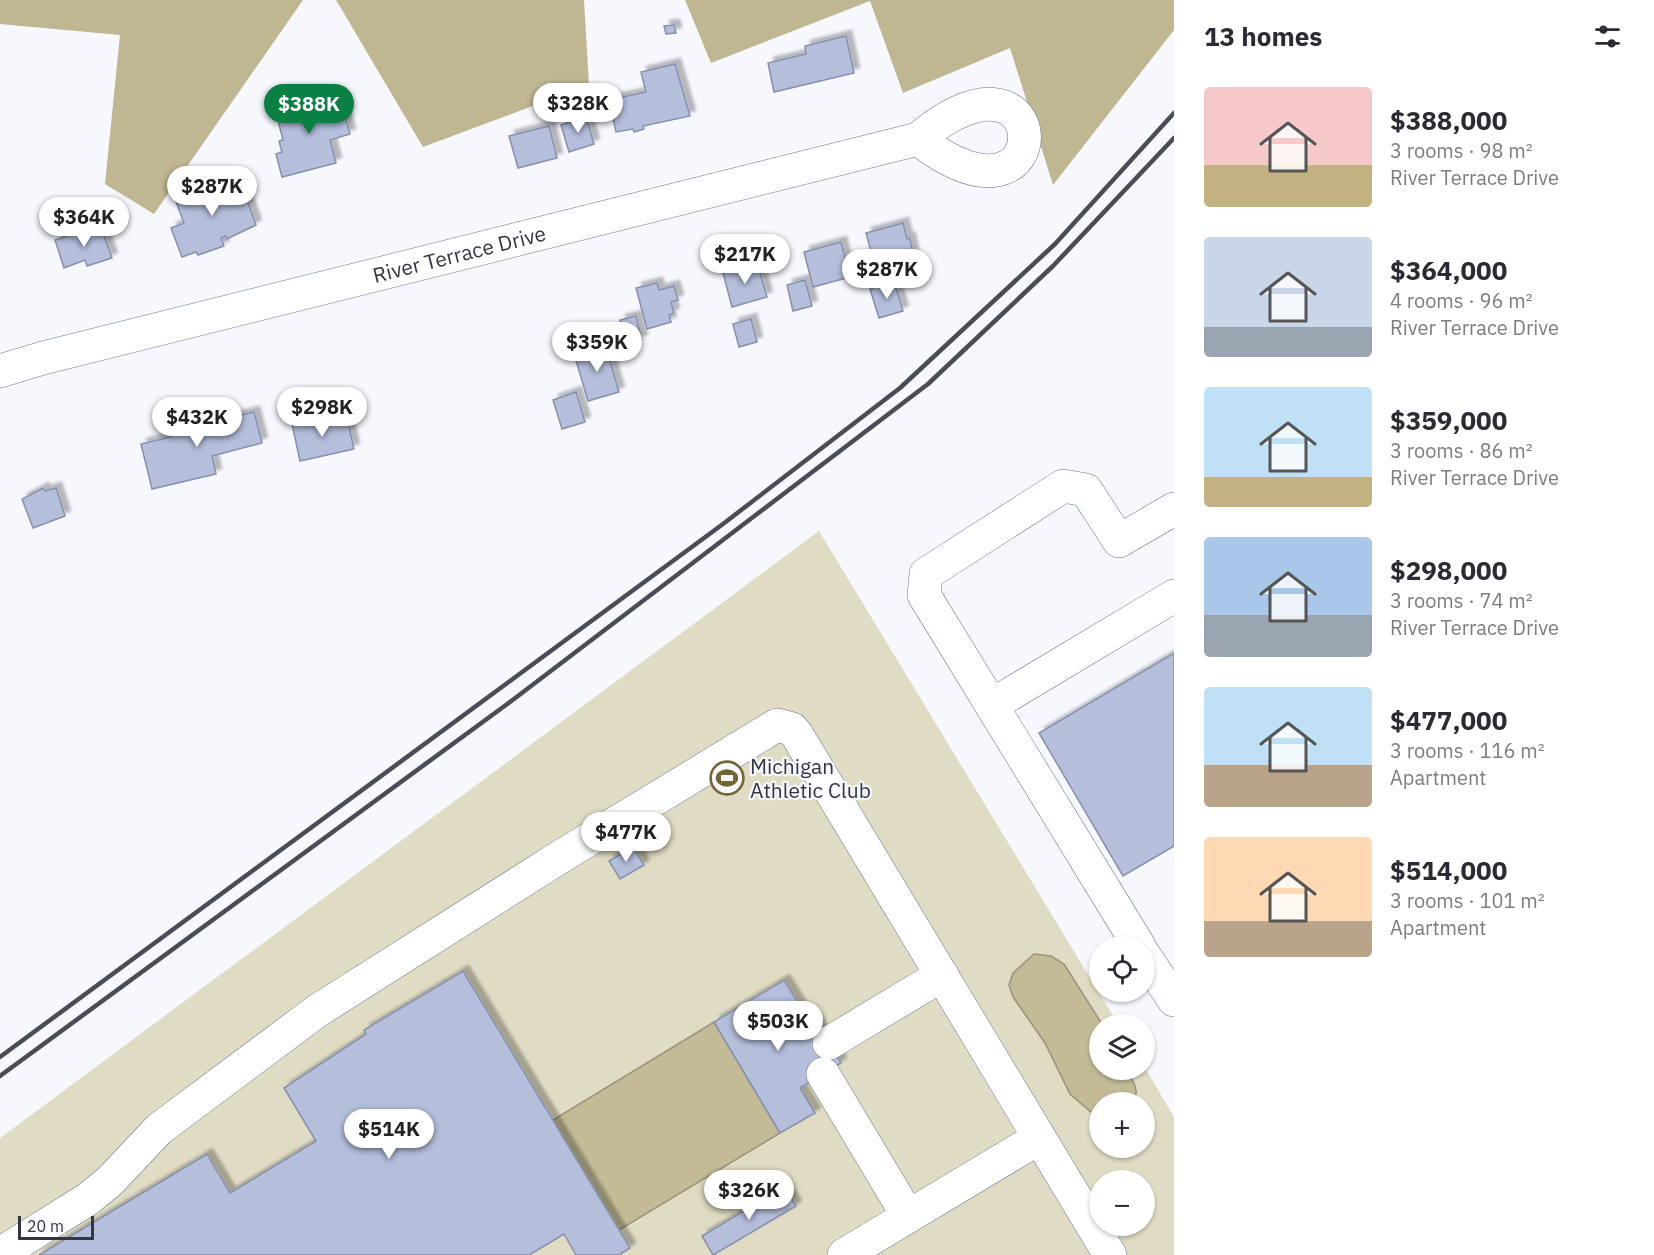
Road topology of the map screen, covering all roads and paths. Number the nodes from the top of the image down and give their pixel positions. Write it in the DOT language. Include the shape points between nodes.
graph roads {
  1 [pos="918,140"];
  2 [pos="0,371"];
  3 [pos="1174,509"];
  4 [pos="1174,596"];
  5 [pos="992,705"];
  6 [pos="1133,936"];
  7 [pos="1155,972"];
  8 [pos="942,975"];
  9 [pos="1174,1000"];
  10 [pos="1040,1138"];
  11 [pos="908,1216"];
  12 [pos="0,1254"];
  13 [pos="844,1255"];
  14 [pos="1110,1255"];
  1 -- 2 [label="street, River Terrace Drive"];
  3 -- 5 [label="street" via="1119,541 1086,490 1063,486 926,573 924,595"];
  4 -- 5 [label="street"];
  5 -- 6 [label="street"];
  7 -- 9 [label="street"];
  8 -- 10 [label="street"];
  8 -- 11 [label="street" via="826,1058"];
  8 -- 12 [label="street" via="797,735 785,725 777,725 318,1011 159,1129 88,1199"];
  10 -- 11 [label="street"];
  10 -- 14 [label="street"];
  11 -- 13 [label="street"];
}
